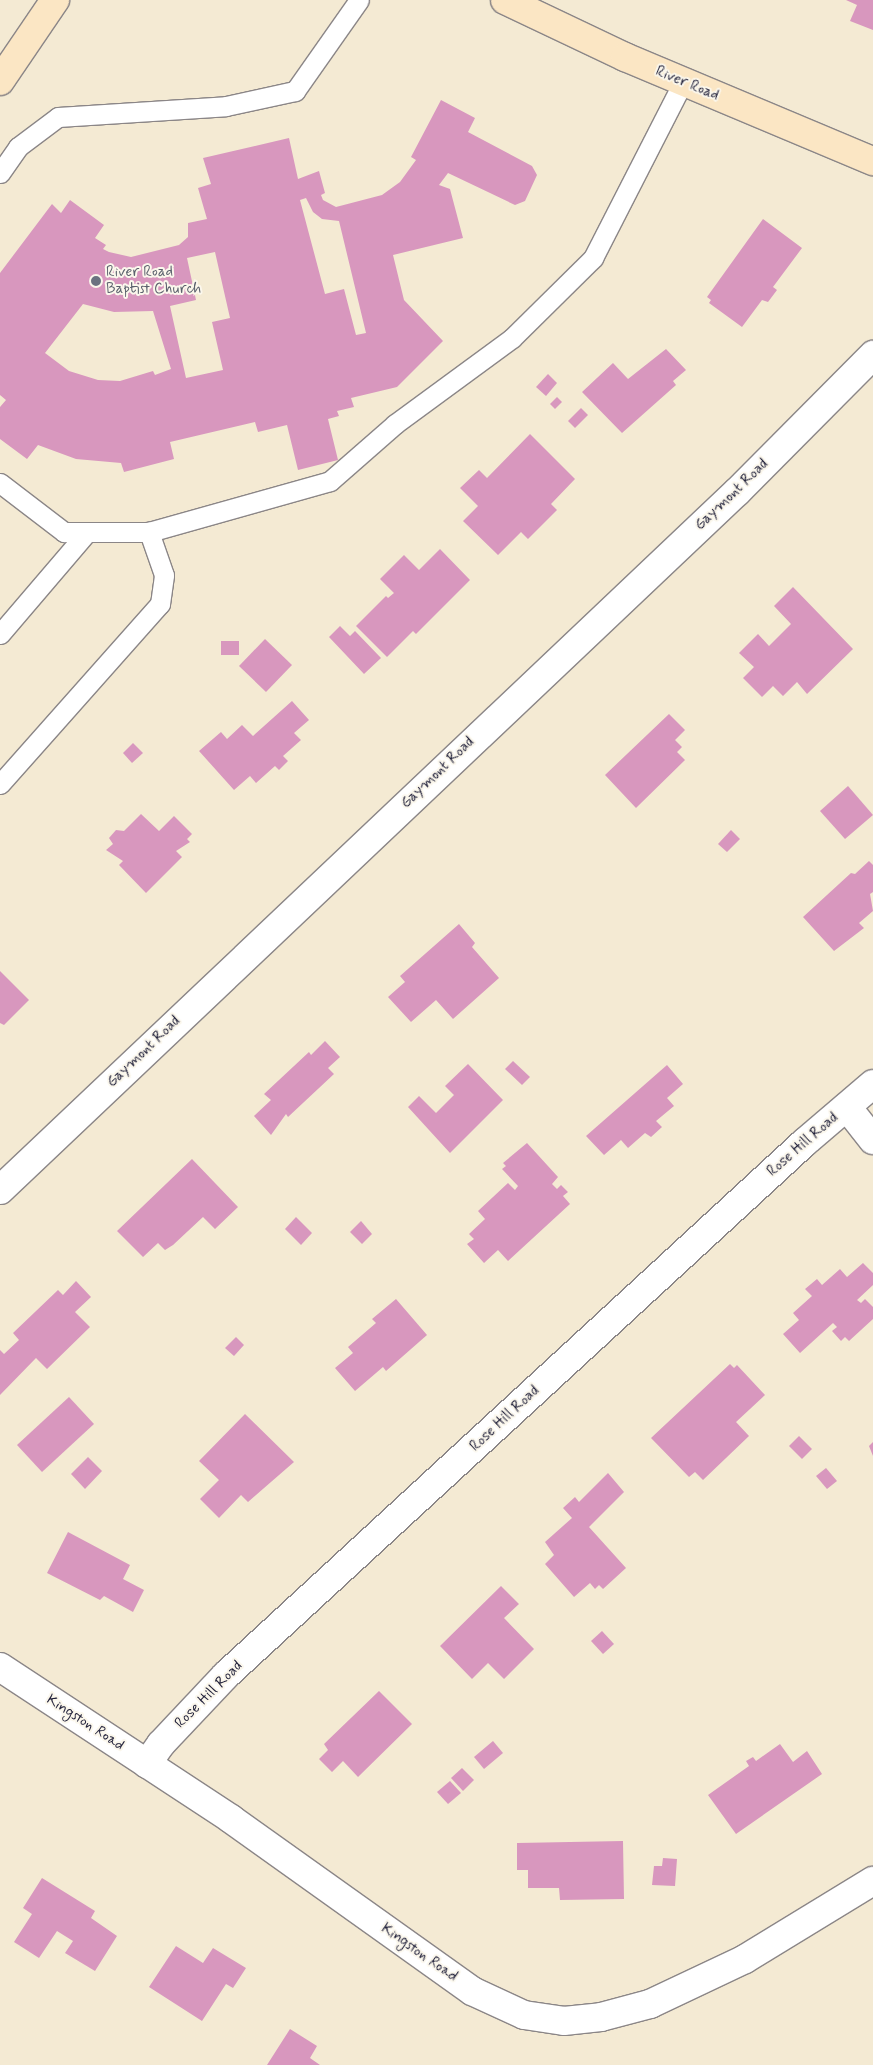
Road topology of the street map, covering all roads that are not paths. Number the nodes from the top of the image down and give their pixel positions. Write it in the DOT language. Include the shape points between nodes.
graph roads {
  1 [pos="55,0"];
  2 [pos="359,0"];
  3 [pos="516,2"];
  4 [pos="0,81"];
  5 [pos="683,82"];
  6 [pos="873,161"];
  7 [pos="0,173"];
  8 [pos="873,354"];
  9 [pos="0,483"];
  10 [pos="87,532"];
  11 [pos="149,532"];
  12 [pos="0,634"];
  13 [pos="0,784"];
  14 [pos="873,1084"];
  15 [pos="847,1107"];
  16 [pos="873,1140"];
  17 [pos="0,1190"];
  18 [pos="0,1667"];
  19 [pos="147,1764"];
  20 [pos="873,1881"];
  1 -- 4 [label="main road"];
  2 -- 7 [label="lane" via="296,91 226,106 58,117 18,147"];
  3 -- 5 [label="main road, River Road"];
  5 -- 6 [label="main road, River Road"];
  5 -- 11 [label="lane" via="592,258 512,338 395,424 330,481"];
  8 -- 17 [label="street, Gaymont Road" via="738,491"];
  9 -- 10 [label="lane" via="64,532"];
  10 -- 11 [label="lane"];
  10 -- 12 [label="lane"];
  11 -- 13 [label="lane" via="164,575 160,604"];
  14 -- 15 [label="street, Rose Hill Road"];
  15 -- 16 [label="street"];
  15 -- 19 [label="street, Rose Hill Road" via="226,1676 161,1744"];
  18 -- 19 [label="street, Kingston Road"];
  19 -- 20 [label="street, Kingston Road" via="231,1819 472,1991 496,2004 546,2020 601,2017 650,2004 745,1959"];
}
